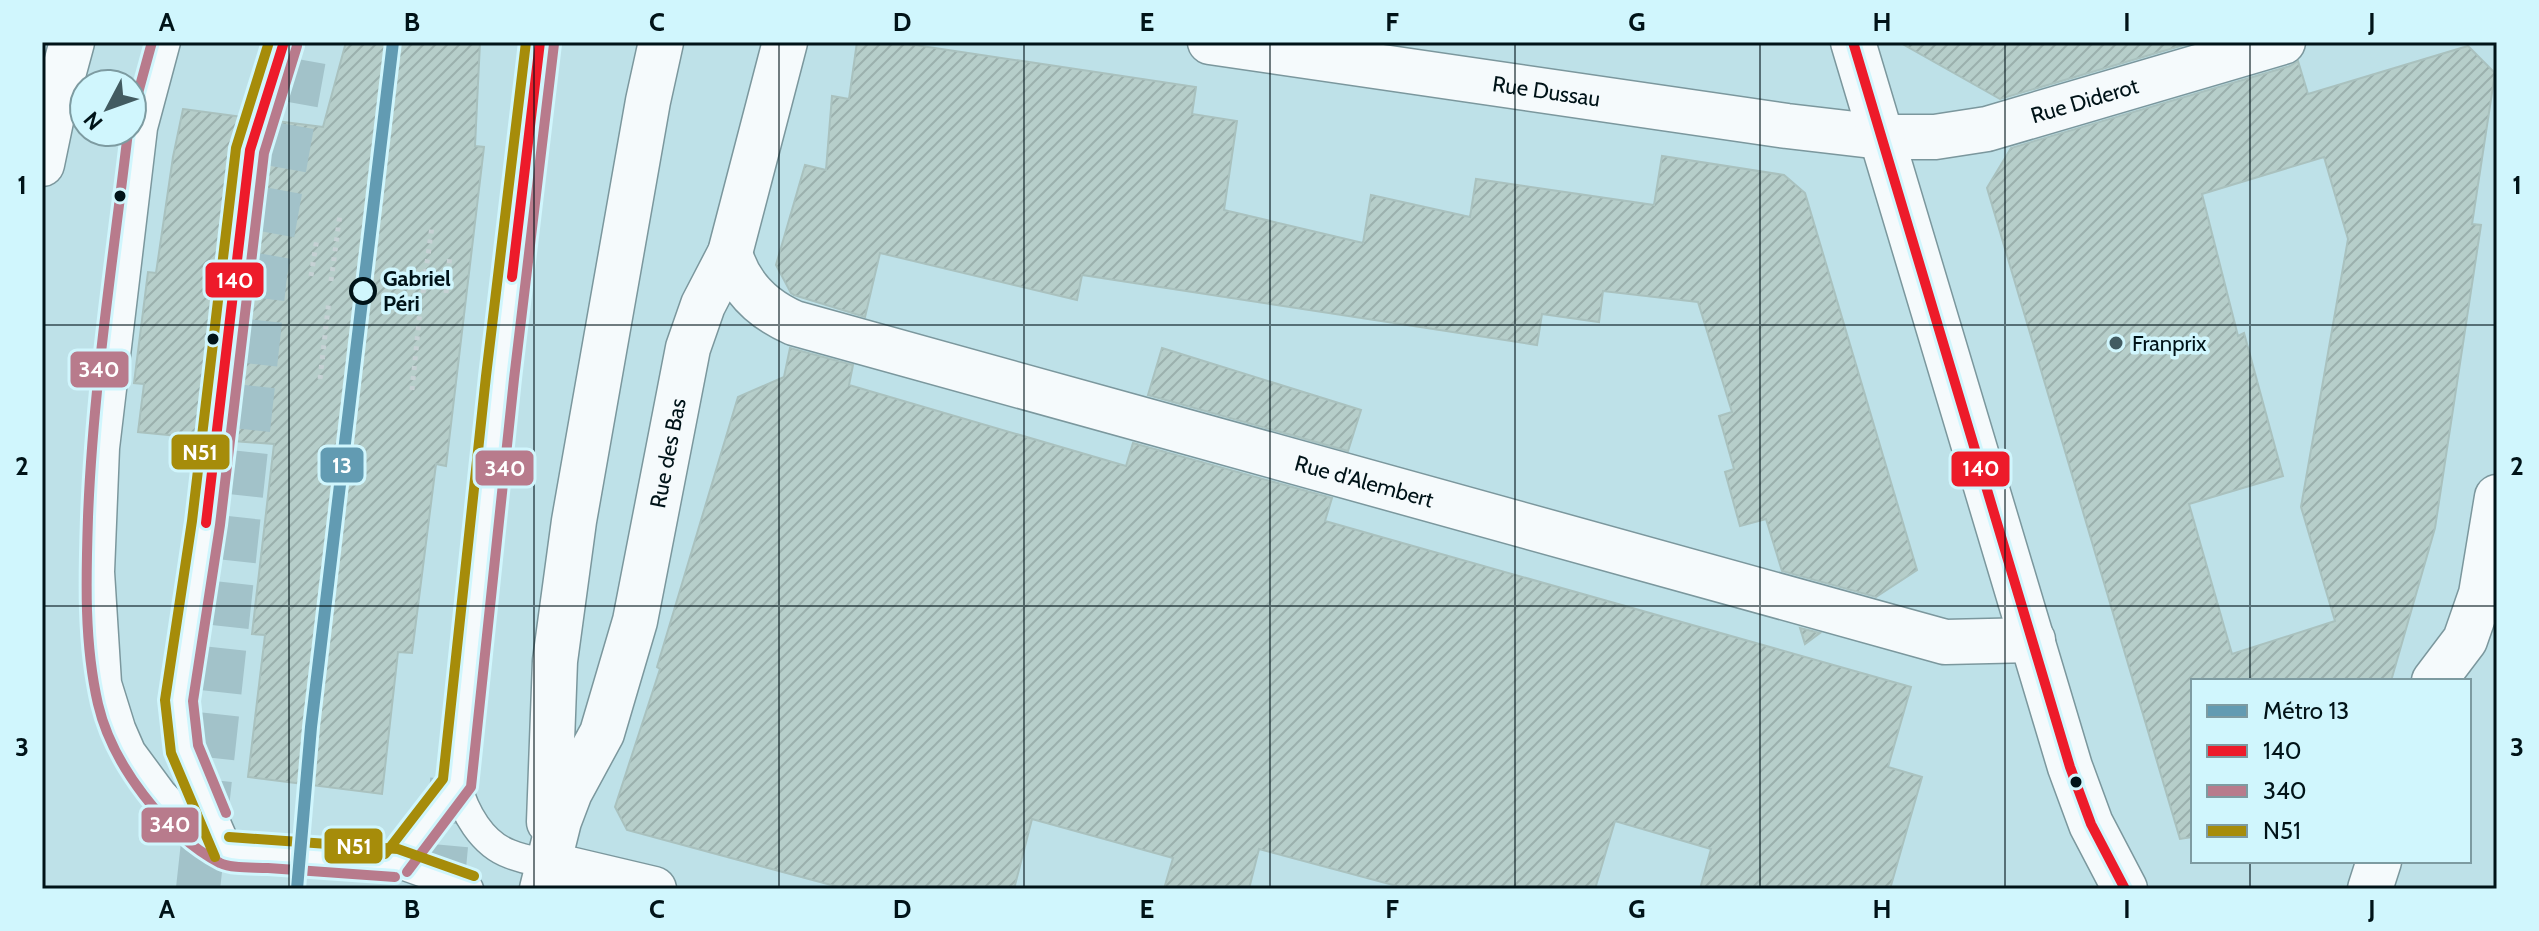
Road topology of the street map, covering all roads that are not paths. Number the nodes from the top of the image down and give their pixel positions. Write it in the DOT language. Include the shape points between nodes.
graph roads {
  1 [pos="72,42"];
  2 [pos="166,42"];
  3 [pos="284,42"];
  4 [pos="540,42"];
  5 [pos="652,42"];
  6 [pos="661,42"];
  7 [pos="785,42"];
  8 [pos="1210,42"];
  9 [pos="1853,42"];
  10 [pos="2283,42"];
  11 [pos="648,101"];
  12 [pos="1881,137"];
  13 [pos="42,164"];
  14 [pos="730,253"];
  15 [pos="2497,497"];
  16 [pos="2033,640"];
  17 [pos="2436,679"];
  18 [pos="457,784"];
  19 [pos="2091,824"];
  20 [pos="228,851"];
  21 [pos="396,863"];
  22 [pos="2378,863"];
  23 [pos="545,876"];
  24 [pos="469,889"];
  25 [pos="654,889"];
  26 [pos="2099,889"];
  27 [pos="2125,889"];
  28 [pos="2370,889"];
  1 -- 13 [label="street"];
  2 -- 20 [label="lane" via="143,128 105,448 100,572 105,660 121,728 143,770 178,812"];
  3 -- 20 [label="lane" via="250,150 206,523 179,701 184,749"];
  4 -- 18 [label="lane"];
  5 -- 11 [label="lane"];
  6 -- 11 [label="street"];
  7 -- 14 [label="street, Rue des Bas"];
  8 -- 12 [label="street, Rue Dussau"];
  9 -- 12 [label="street"];
  10 -- 12 [label="street, Rue Diderot" via="1987,129 1935,137"];
  11 -- 23 [label="street" via="557,646"];
  12 -- 16 [label="street"];
  14 -- 16 [label="street, Rue d'Alembert" via="749,291 777,316 801,326 1945,642"];
  14 -- 23 [label="street, Rue des Bas" via="688,348 631,635 602,733 570,792"];
  15 -- 17 [label="street" via="2481,594 2465,640"];
  16 -- 19 [label="street"];
  18 -- 21 [label="lane"];
  18 -- 23 [label="lane" via="477,827 499,849"];
  19 -- 26 [label="street"];
  19 -- 27 [label="street"];
  20 -- 21 [label="lane"];
  21 -- 24 [label="lane"];
  22 -- 28 [label="street"];
  23 -- 25 [label="street"];
}
